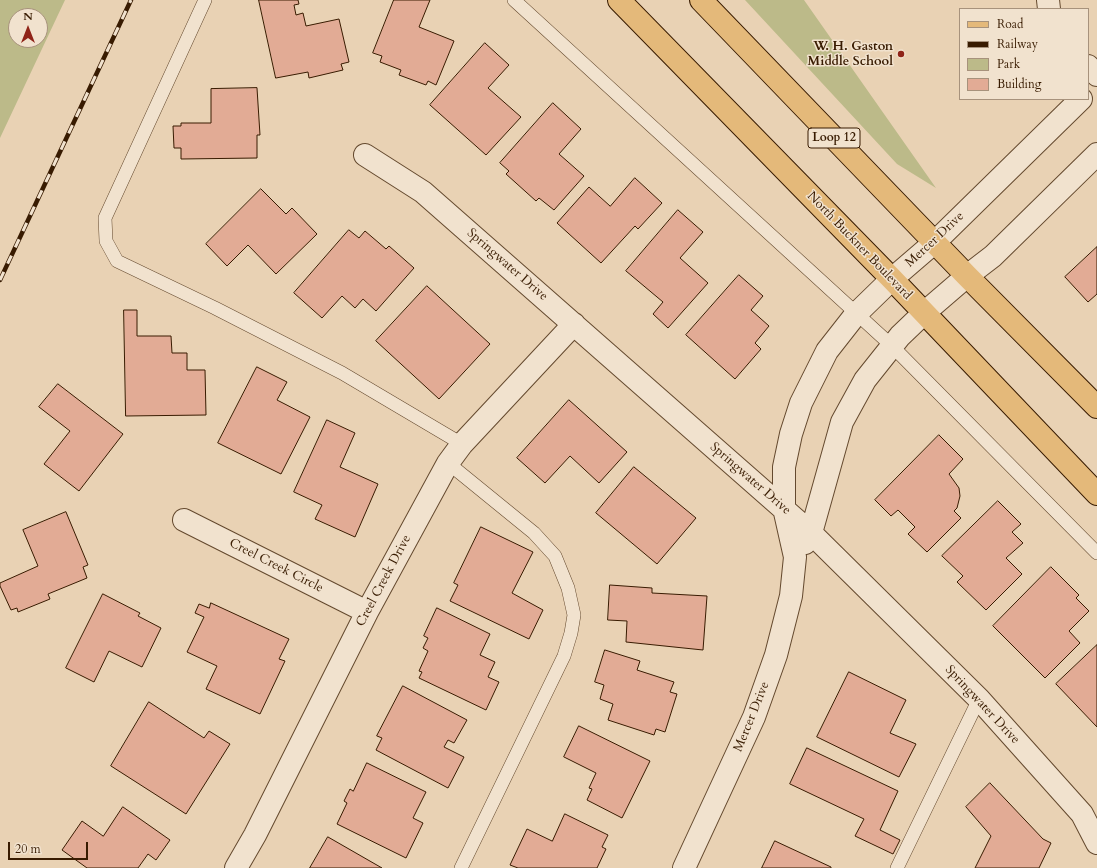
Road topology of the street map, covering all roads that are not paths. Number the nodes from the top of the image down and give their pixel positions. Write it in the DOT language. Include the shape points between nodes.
graph roads {
  1 [pos="205,0"];
  2 [pos="514,0"];
  3 [pos="619,0"];
  4 [pos="701,0"];
  5 [pos="1089,67"];
  6 [pos="1097,74"];
  7 [pos="1097,84"];
  8 [pos="1089,92"];
  9 [pos="1081,100"];
  10 [pos="1097,154"];
  11 [pos="365,156"];
  12 [pos="935,242"];
  13 [pos="967,276"];
  14 [pos="892,280"];
  15 [pos="924,313"];
  16 [pos="856,314"];
  17 [pos="574,324"];
  18 [pos="891,346"];
  19 [pos="1097,407"];
  20 [pos="462,444"];
  21 [pos="448,463"];
  22 [pos="1097,494"];
  23 [pos="784,508"];
  24 [pos="184,520"];
  25 [pos="811,533"];
  26 [pos="1097,553"];
  27 [pos="795,557"];
  28 [pos="367,612"];
  29 [pos="980,699"];
  30 [pos="1097,843"];
  31 [pos="236,868"];
  32 [pos="461,868"];
  33 [pos="684,868"];
  34 [pos="898,868"];
  1 -- 20 [label="lane" via="105,218 106,241 118,261 342,373"];
  2 -- 16 [label="lane"];
  3 -- 14 [label="main road, North Buckner Boulevard"];
  4 -- 12 [label="main road, Loop 12"];
  5 -- 6 [label="street"];
  7 -- 8 [label="street"];
  9 -- 12 [label="street, Mercer Drive"];
  10 -- 13 [label="street, Mercer Drive" via="993,256"];
  11 -- 17 [label="street, Springwater Drive" via="423,192"];
  12 -- 13 [label="main road, Loop 12"];
  12 -- 14 [label="street, Mercer Drive"];
  13 -- 15 [label="street, Mercer Drive"];
  13 -- 19 [label="main road, Loop 12"];
  14 -- 15 [label="main road, North Buckner Boulevard"];
  14 -- 16 [label="street, Mercer Drive"];
  15 -- 18 [label="street, Mercer Drive"];
  15 -- 22 [label="main road, North Buckner Boulevard"];
  16 -- 18 [label="lane"];
  16 -- 23 [label="street, Mercer Drive" via="827,351 802,403 791,434 784,467"];
  17 -- 20 [label="street, Creel Creek Drive"];
  17 -- 23 [label="street, Springwater Drive"];
  18 -- 25 [label="street, Mercer Drive" via="865,380 842,422"];
  18 -- 26 [label="lane"];
  20 -- 21 [label="street, Creel Creek Drive"];
  21 -- 28 [label="street, Creel Creek Drive"];
  21 -- 32 [label="lane" via="534,533 555,556 568,588 574,615 572,633 564,656"];
  23 -- 25 [label="street, Springwater Drive"];
  23 -- 27 [label="street, Mercer Drive"];
  24 -- 28 [label="street, Creel Creek Circle"];
  25 -- 27 [label="street, Mercer Drive"];
  25 -- 29 [label="street, Springwater Drive"];
  27 -- 33 [label="street, Mercer Drive" via="791,596 778,648 754,717"];
  28 -- 31 [label="street, Creel Creek Drive" via="256,835"];
  29 -- 30 [label="street, Springwater Drive" via="1082,814"];
  29 -- 34 [label="lane"];
}
